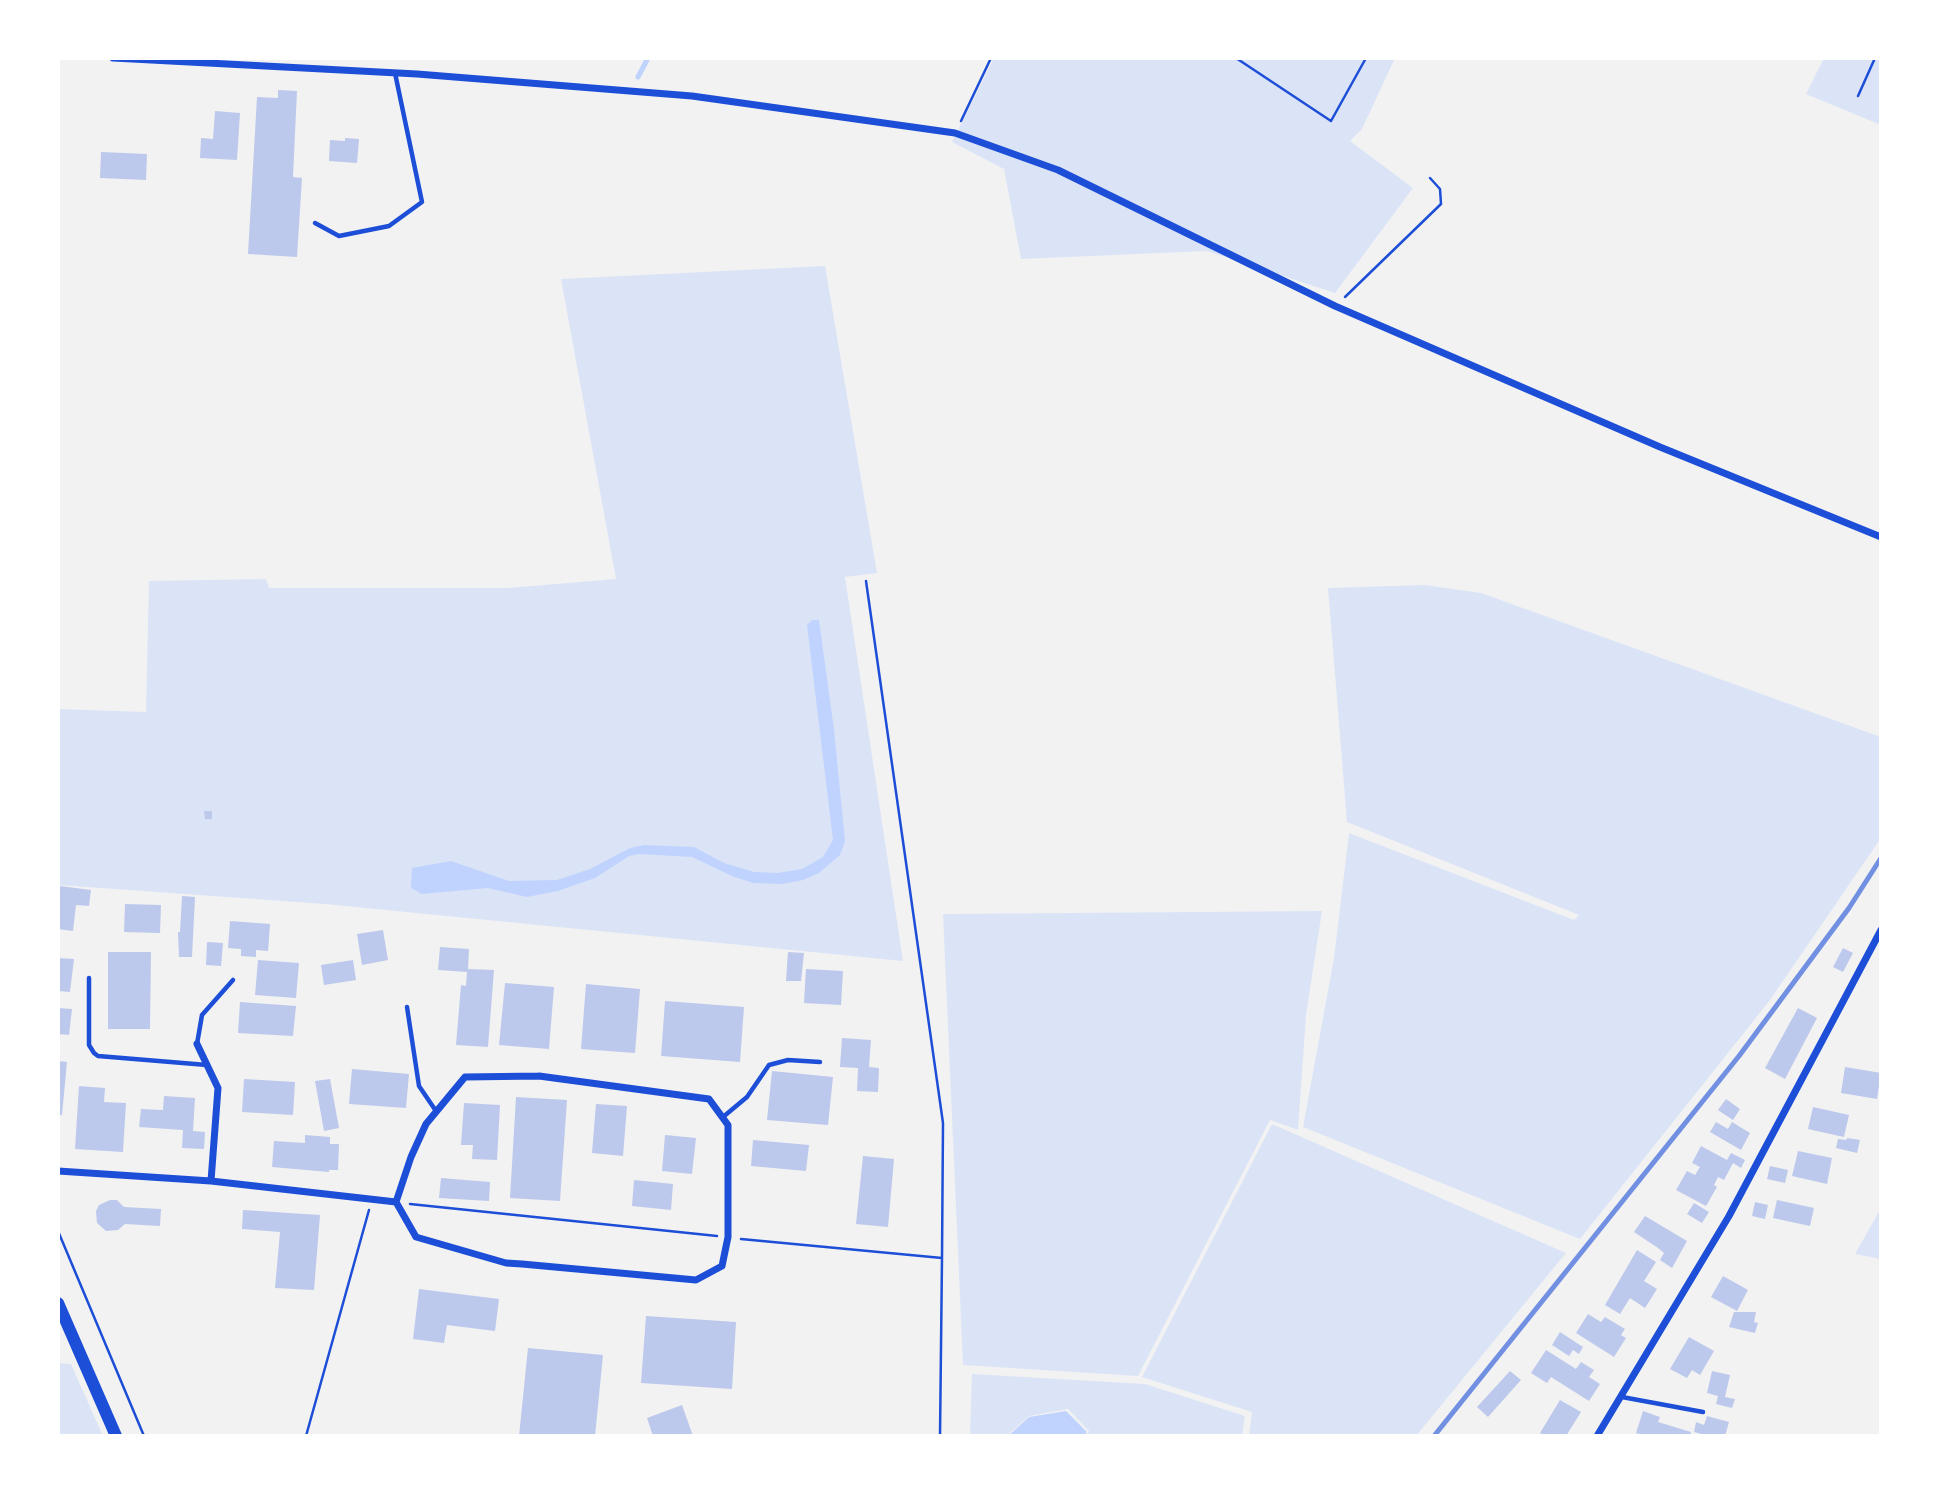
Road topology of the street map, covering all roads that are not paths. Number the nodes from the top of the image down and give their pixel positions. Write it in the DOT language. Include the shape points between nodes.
graph roads {
  1 [pos="113,58"];
  2 [pos="395,72"];
  3 [pos="315,223"];
  4 [pos="1881,537"];
  5 [pos="1881,930"];
  6 [pos="89,978"];
  7 [pos="233,980"];
  8 [pos="407,1007"];
  9 [pos="197,1044"];
  10 [pos="820,1062"];
  11 [pos="207,1065"];
  12 [pos="436,1112"];
  13 [pos="723,1118"];
  14 [pos="58,1171"];
  15 [pos="211,1181"];
  16 [pos="396,1202"];
  17 [pos="58,1303"];
  18 [pos="1621,1396"];
  19 [pos="1703,1412"];
  20 [pos="116,1436"];
  21 [pos="1597,1436"];
  1 -- 2 [label="street"];
  2 -- 3 [label="lane" via="422,202 389,226 339,236"];
  2 -- 4 [label="street" via="692,96 955,133 1058,170 1335,306"];
  5 -- 18 [label="street" via="1729,1216"];
  6 -- 11 [label="lane" via="89,1045 98,1056"];
  7 -- 9 [label="lane" via="202,1015"];
  8 -- 12 [label="lane" via="419,1086"];
  9 -- 11 [label="street"];
  10 -- 13 [label="lane" via="788,1059 769,1065 747,1097"];
  11 -- 15 [label="street" via="218,1088"];
  12 -- 13 [label="street" via="465,1077 539,1076 709,1099"];
  12 -- 16 [label="street" via="411,1157"];
  13 -- 16 [label="street" via="728,1125 728,1237 722,1266 696,1280 506,1263 416,1237"];
  14 -- 15 [label="street"];
  15 -- 16 [label="street"];
  17 -- 20 [label="main road"];
  18 -- 19 [label="lane"];
  18 -- 21 [label="street"];
}
